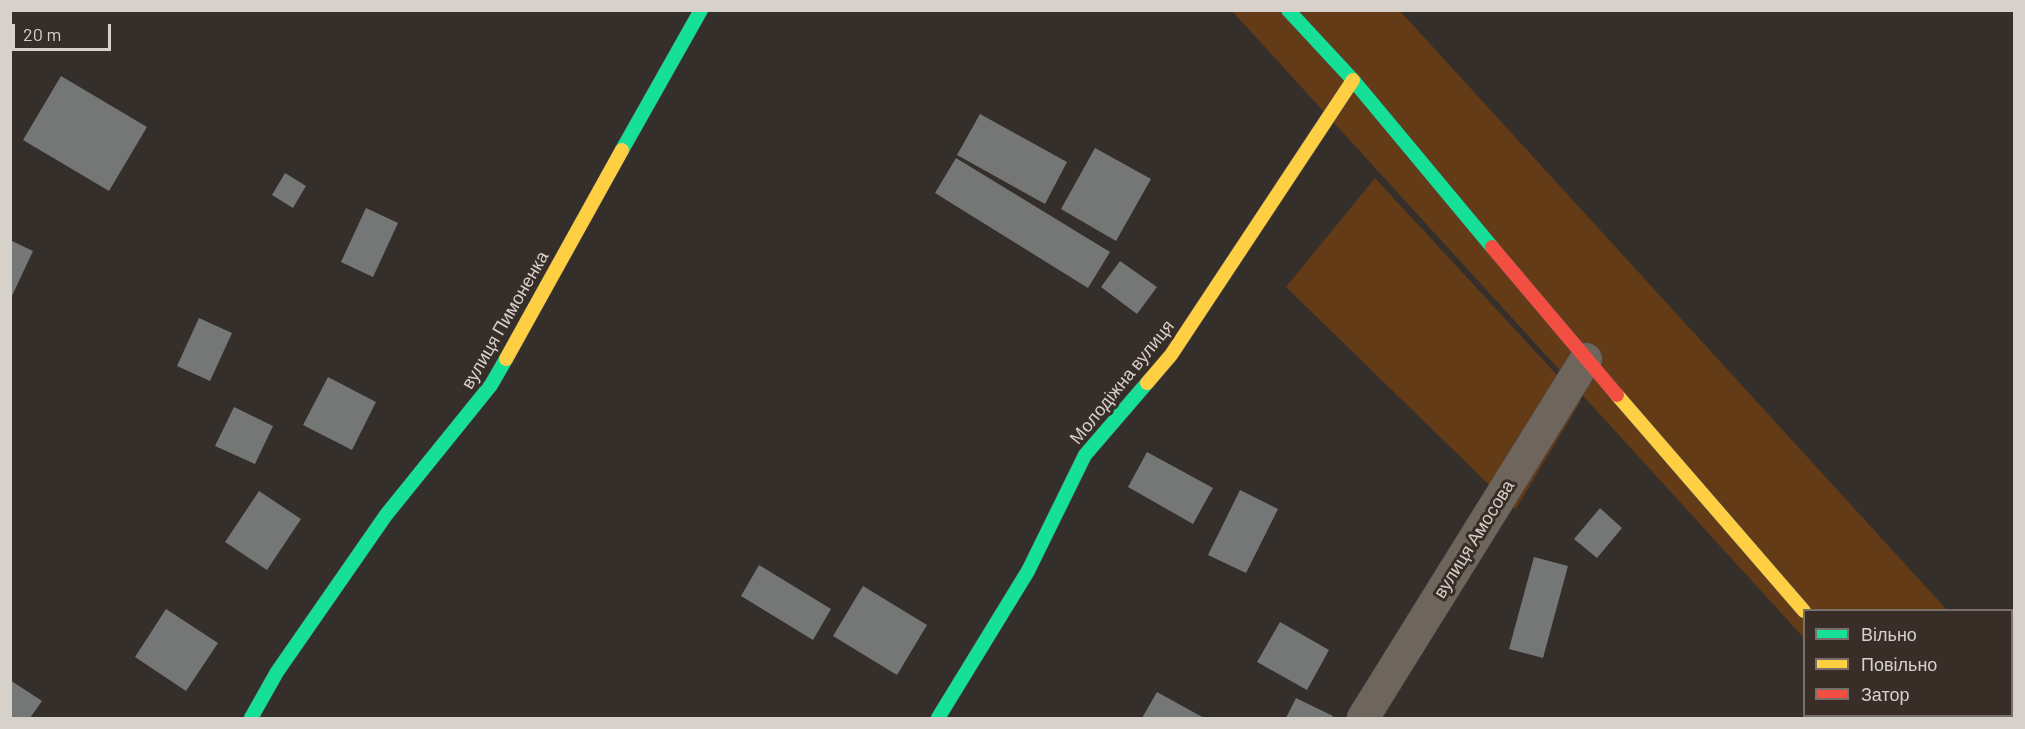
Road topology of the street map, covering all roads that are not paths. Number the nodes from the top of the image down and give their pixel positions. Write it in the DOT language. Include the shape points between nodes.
graph roads {
  1 [pos="701,10"];
  2 [pos="1288,10"];
  3 [pos="1353,80"];
  4 [pos="1586,359"];
  5 [pos="1803,610"];
  6 [pos="251,718"];
  7 [pos="938,718"];
  8 [pos="1363,718"];
  1 -- 6 [label="street, вулиця Пимоненка" via="491,385 386,515 277,672"];
  2 -- 3 [label="street"];
  3 -- 4 [label="street"];
  3 -- 7 [label="street, Молодіжна вулиця" via="1171,355 1085,455 1028,570"];
  4 -- 5 [label="street"];
  4 -- 8 [label="street, вулиця Амосова"];
}
